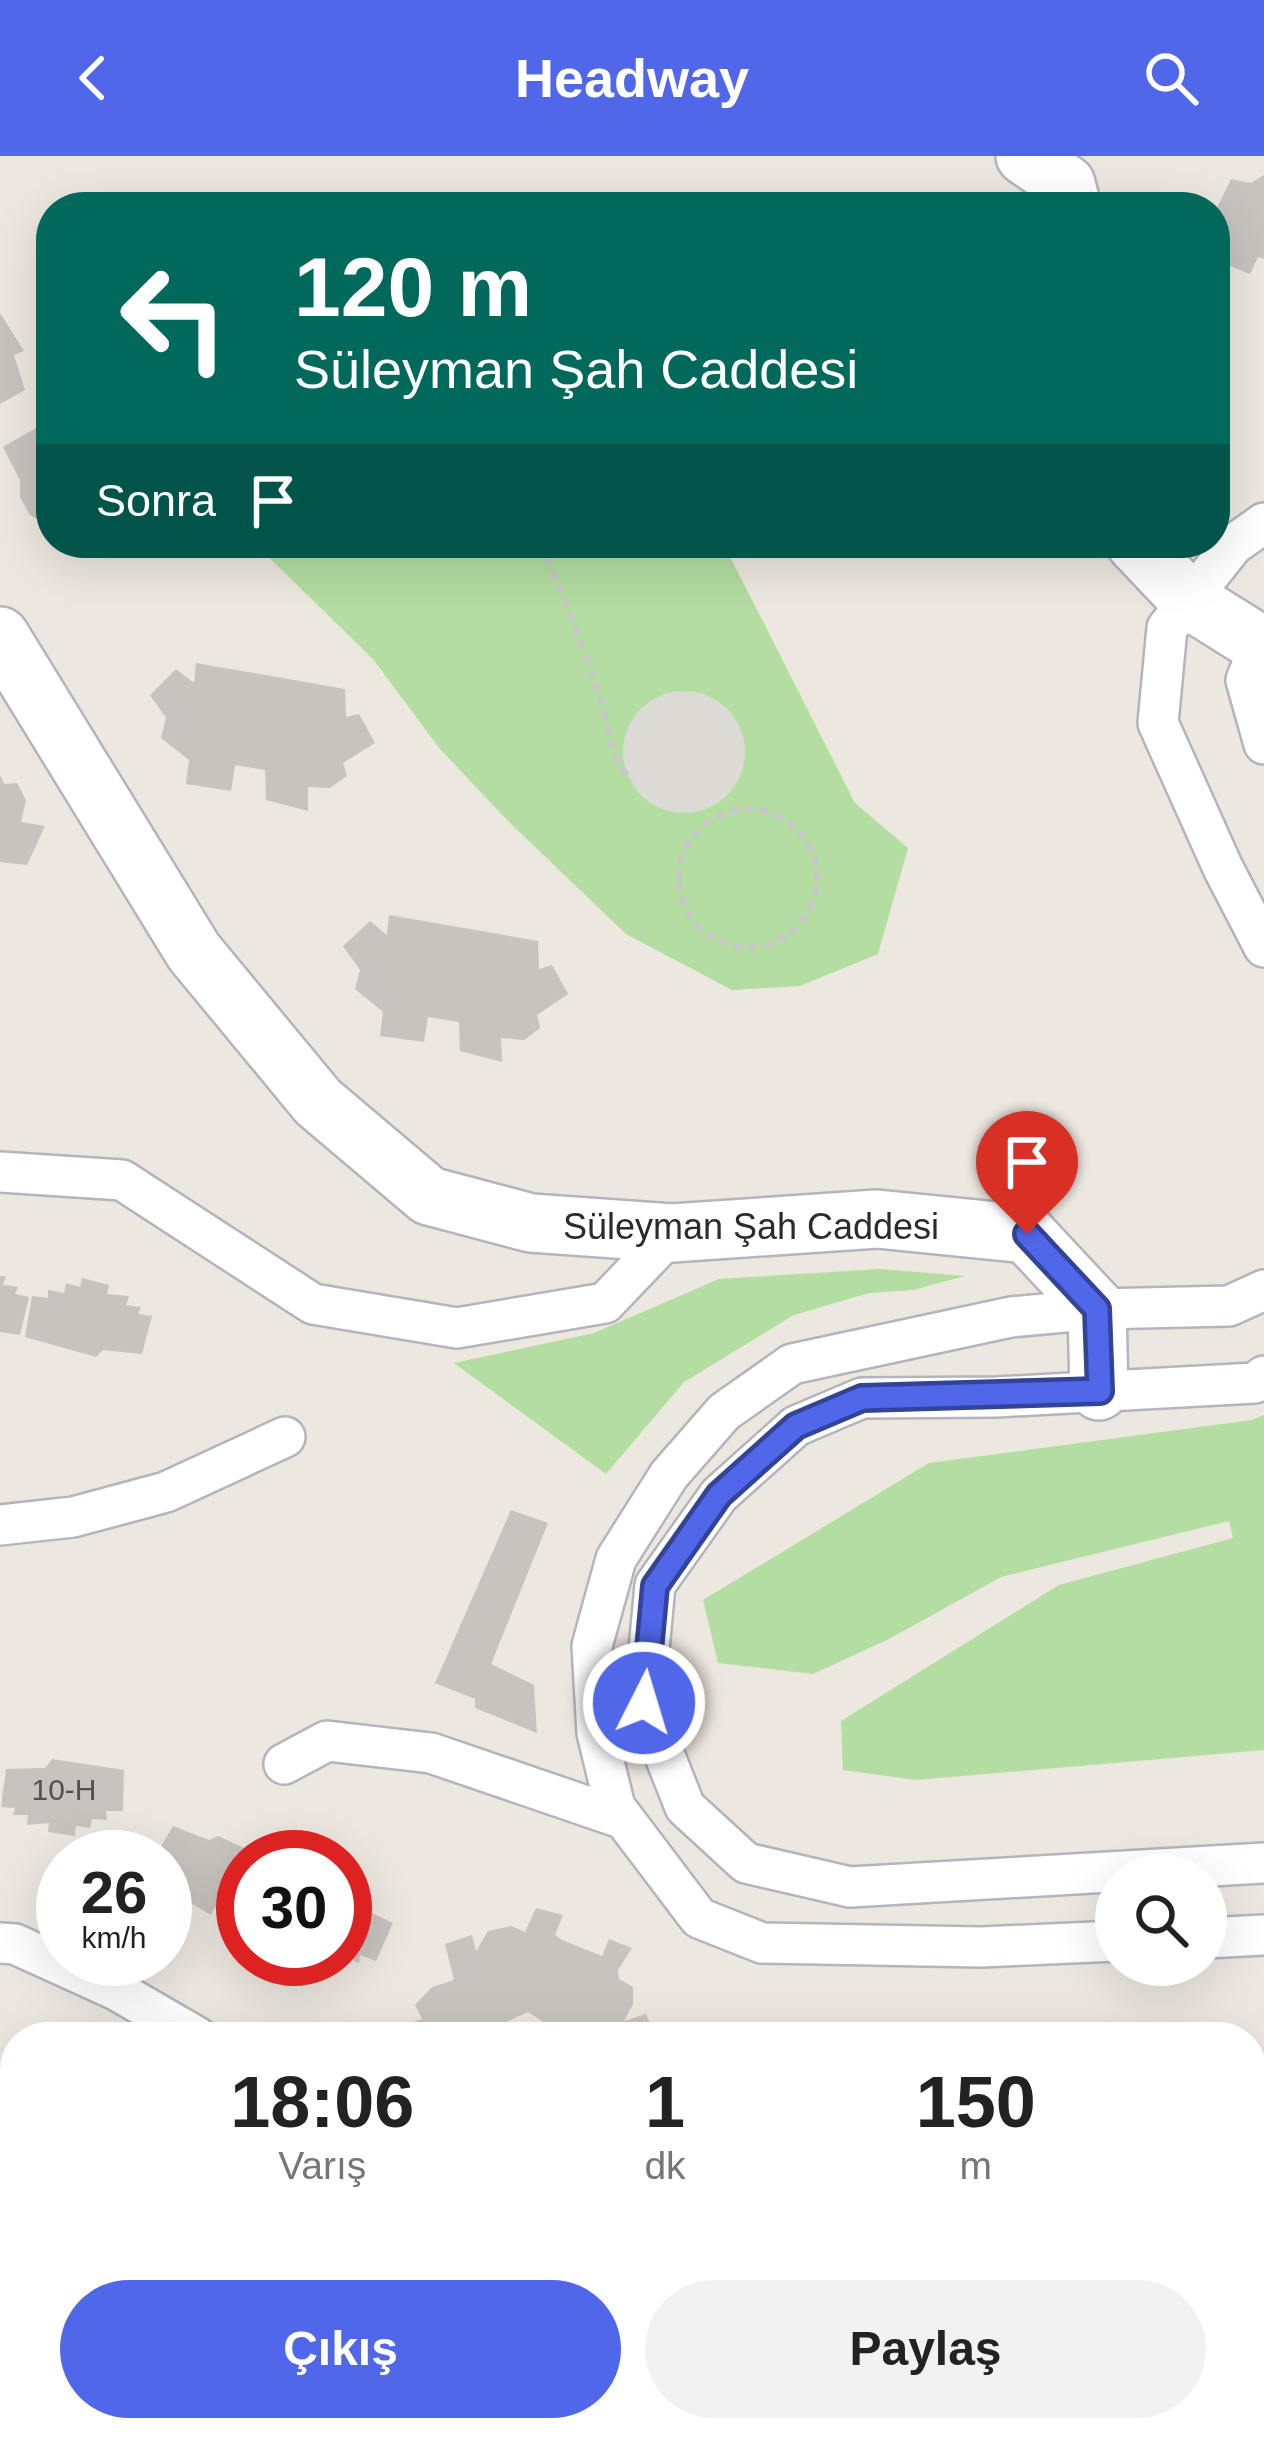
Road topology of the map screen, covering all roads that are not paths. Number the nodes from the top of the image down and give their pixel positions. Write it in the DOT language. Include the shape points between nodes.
graph roads {
  1 [pos="1025,156"];
  2 [pos="1068,192"];
  3 [pos="1264,523"];
  4 [pos="1230,549"];
  5 [pos="1149,558"];
  6 [pos="1223,558"];
  7 [pos="1189,600"];
  8 [pos="0,636"];
  9 [pos="1262,641"];
  10 [pos="1264,744"];
  11 [pos="1264,947"];
  12 [pos="0,1172"];
  13 [pos="672,1233"];
  14 [pos="1264,1290"];
  15 [pos="1097,1309"];
  16 [pos="1264,1376"];
  17 [pos="1100,1391"];
  18 [pos="285,1437"];
  19 [pos="0,1525"];
  20 [pos="284,1764"];
  21 [pos="624,1819"];
  22 [pos="1264,1863"];
  23 [pos="1264,1935"];
  24 [pos="1227,1937"];
  25 [pos="0,1942"];
  26 [pos="1095,1942"];
  27 [pos="170,2022"];
  1 -- 2 [label="street"];
  3 -- 4 [label="street"];
  5 -- 7 [label="street"];
  6 -- 7 [label="street"];
  7 -- 9 [label="street"];
  7 -- 11 [label="street" via="1167,628 1158,723"];
  8 -- 13 [label="street, Süleyman Şah Caddesi" via="194,952 317,1102 428,1196 531,1223"];
  9 -- 10 [label="street" via="1246,680"];
  12 -- 13 [label="street" via="122,1180 313,1304 457,1328 604,1303"];
  13 -- 15 [label="street, Süleyman Şah Caddesi" via="877,1219 1027,1234"];
  14 -- 15 [label="street" via="1229,1306"];
  15 -- 17 [label="street"];
  15 -- 21 [label="street" via="1011,1317 792,1364 724,1412 669,1475 616,1559 592,1646 597,1733"];
  16 -- 17 [label="street" via="1255,1383"];
  17 -- 22 [label="street" via="862,1398 796,1426 719,1495 655,1586 644,1703 686,1807 746,1863 850,1887"];
  18 -- 19 [label="street" via="166,1492 73,1517"];
  20 -- 21 [label="street" via="327,1741 431,1753"];
  21 -- 26 [label="street" via="699,1918 762,1943"];
  23 -- 24 [label="street"];
  25 -- 27 [label="street"];
}
